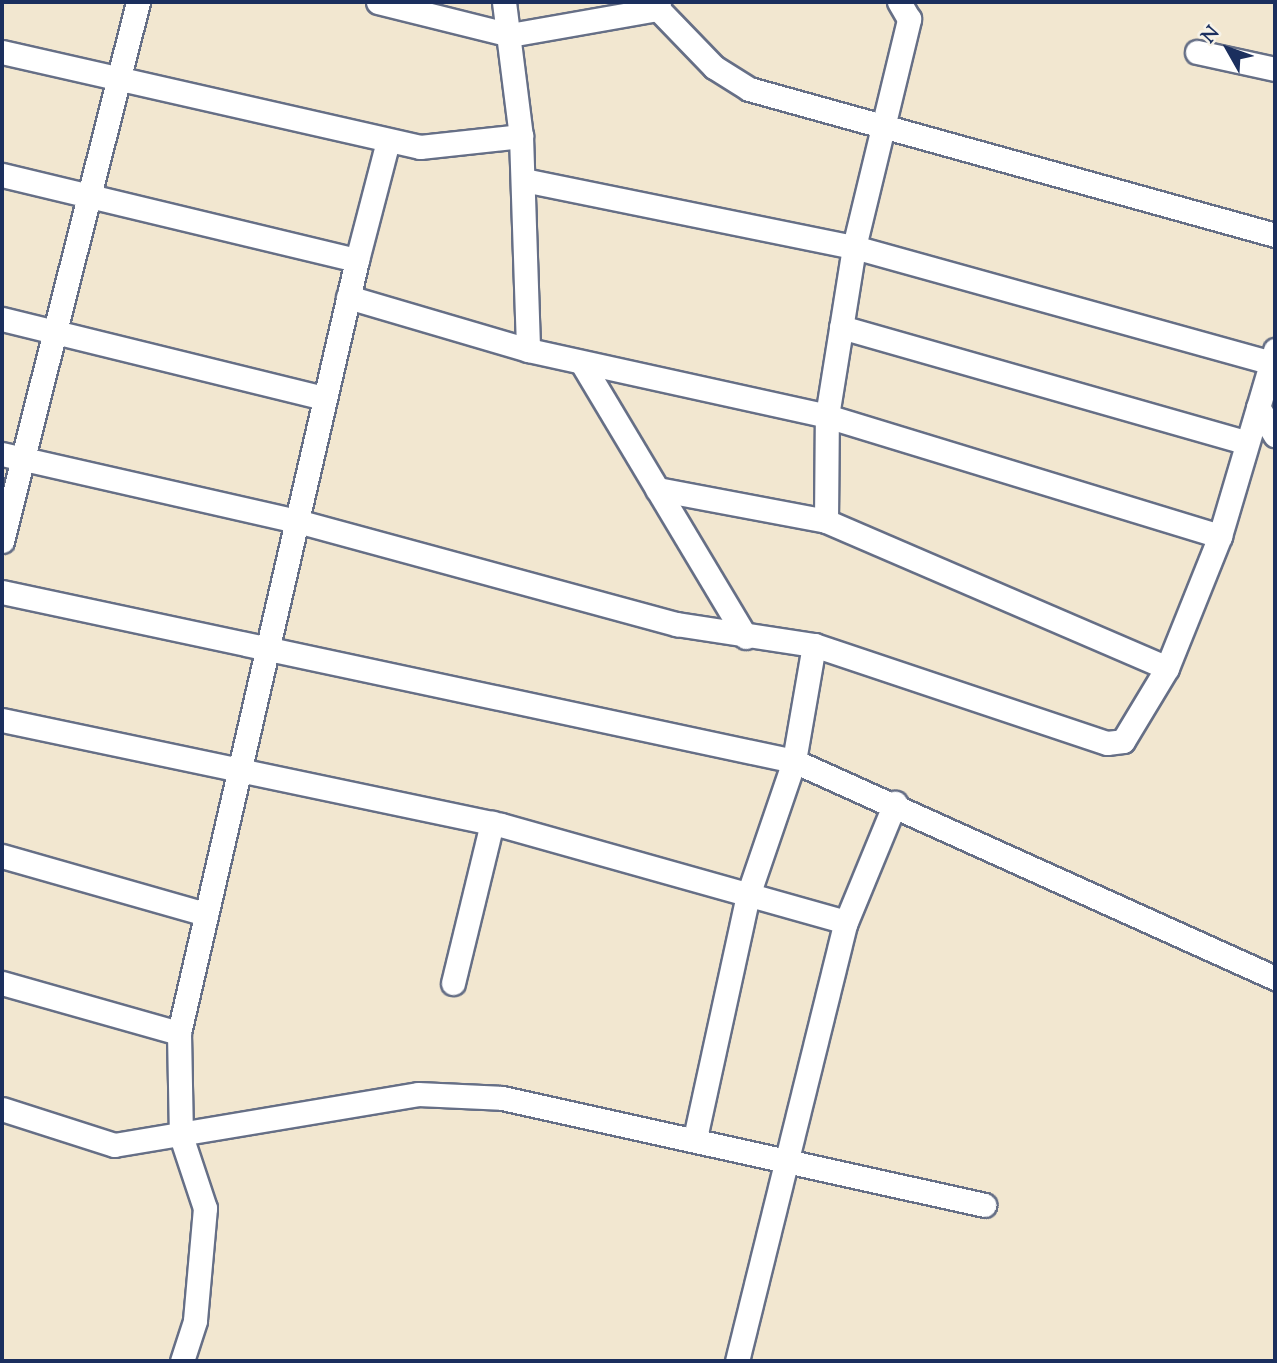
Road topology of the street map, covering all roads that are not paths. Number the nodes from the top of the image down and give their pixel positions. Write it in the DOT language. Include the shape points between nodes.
graph roads {
  1 [pos="138,2"];
  2 [pos="378,2"];
  3 [pos="504,2"];
  4 [pos="899,2"];
  5 [pos="659,6"];
  6 [pos="510,35"];
  7 [pos="2,51"];
  8 [pos="1197,52"];
  9 [pos="1275,69"];
  10 [pos="117,82"];
  11 [pos="888,124"];
  12 [pos="521,136"];
  13 [pos="388,141"];
  14 [pos="2,175"];
  15 [pos="524,180"];
  16 [pos="89,196"];
  17 [pos="1275,235"];
  18 [pos="854,247"];
  19 [pos="357,260"];
  20 [pos="348,297"];
  21 [pos="2,319"];
  22 [pos="841,327"];
  23 [pos="54,331"];
  24 [pos="528,350"];
  25 [pos="1273,356"];
  26 [pos="583,365"];
  27 [pos="324,398"];
  28 [pos="1258,407"];
  29 [pos="827,416"];
  30 [pos="1275,435"];
  31 [pos="1247,443"];
  32 [pos="12,456"];
  33 [pos="657,489"];
  34 [pos="297,521"];
  35 [pos="826,521"];
  36 [pos="1220,536"];
  37 [pos="2,541"];
  38 [pos="2,592"];
  39 [pos="746,637"];
  40 [pos="814,645"];
  41 [pos="269,650"];
  42 [pos="1167,668"];
  43 [pos="2,720"];
  44 [pos="794,761"];
  45 [pos="240,770"];
  46 [pos="895,803"];
  47 [pos="492,823"];
  48 [pos="2,856"];
  49 [pos="748,895"];
  50 [pos="206,915"];
  51 [pos="846,922"];
  52 [pos="1275,978"];
  53 [pos="453,983"];
  54 [pos="2,984"];
  55 [pos="179,1033"];
  56 [pos="2,1109"];
  57 [pos="181,1136"];
  58 [pos="695,1139"];
  59 [pos="791,1161"];
  60 [pos="984,1205"];
  61 [pos="182,1361"];
  62 [pos="737,1361"];
  1 -- 10 [label="street"];
  2 -- 6 [label="street"];
  3 -- 6 [label="street"];
  4 -- 11 [label="street" via="909,19"];
  5 -- 6 [label="street"];
  5 -- 11 [label="street" via="714,67 749,89"];
  6 -- 12 [label="street"];
  7 -- 10 [label="street"];
  8 -- 9 [label="street"];
  10 -- 13 [label="street"];
  10 -- 16 [label="street"];
  11 -- 17 [label="street"];
  11 -- 18 [label="street"];
  12 -- 13 [label="street" via="420,147"];
  12 -- 15 [label="street"];
  13 -- 19 [label="street"];
  14 -- 16 [label="street"];
  15 -- 18 [label="street"];
  15 -- 24 [label="street"];
  16 -- 19 [label="street"];
  16 -- 23 [label="street"];
  18 -- 22 [label="street"];
  18 -- 25 [label="street"];
  19 -- 20 [label="street"];
  20 -- 24 [label="street"];
  20 -- 27 [label="street"];
  21 -- 23 [label="street"];
  22 -- 29 [label="street"];
  22 -- 31 [label="street"];
  23 -- 27 [label="street"];
  23 -- 32 [label="street"];
  24 -- 26 [label="street"];
  25 -- 28 [label="street"];
  26 -- 29 [label="street"];
  26 -- 33 [label="street"];
  27 -- 34 [label="street"];
  28 -- 30 [label="street"];
  28 -- 31 [label="street"];
  29 -- 35 [label="street"];
  29 -- 36 [label="street"];
  31 -- 36 [label="street"];
  32 -- 34 [label="street"];
  32 -- 37 [label="street"];
  33 -- 35 [label="street"];
  33 -- 39 [label="street"];
  34 -- 39 [label="street"];
  34 -- 41 [label="street"];
  35 -- 42 [label="street"];
  36 -- 42 [label="street"];
  38 -- 41 [label="street"];
  39 -- 40 [label="street"];
  40 -- 42 [label="street" via="1107,743 1123,741 1134,729"];
  40 -- 44 [label="street"];
  41 -- 44 [label="street"];
  41 -- 45 [label="street"];
  43 -- 45 [label="street"];
  44 -- 46 [label="street"];
  44 -- 49 [label="street"];
  45 -- 47 [label="street"];
  45 -- 50 [label="street"];
  46 -- 51 [label="street"];
  46 -- 52 [label="street" via="1145,923"];
  47 -- 49 [label="street"];
  47 -- 53 [label="street"];
  48 -- 50 [label="street"];
  49 -- 51 [label="street"];
  49 -- 58 [label="street"];
  50 -- 55 [label="street"];
  51 -- 59 [label="street"];
  54 -- 55 [label="street"];
  55 -- 57 [label="street"];
  56 -- 57 [label="street" via="114,1145"];
  57 -- 58 [label="street" via="418,1094 502,1098"];
  57 -- 61 [label="street" via="205,1208 195,1321"];
  58 -- 59 [label="street"];
  59 -- 60 [label="street"];
  59 -- 62 [label="street"];
}
